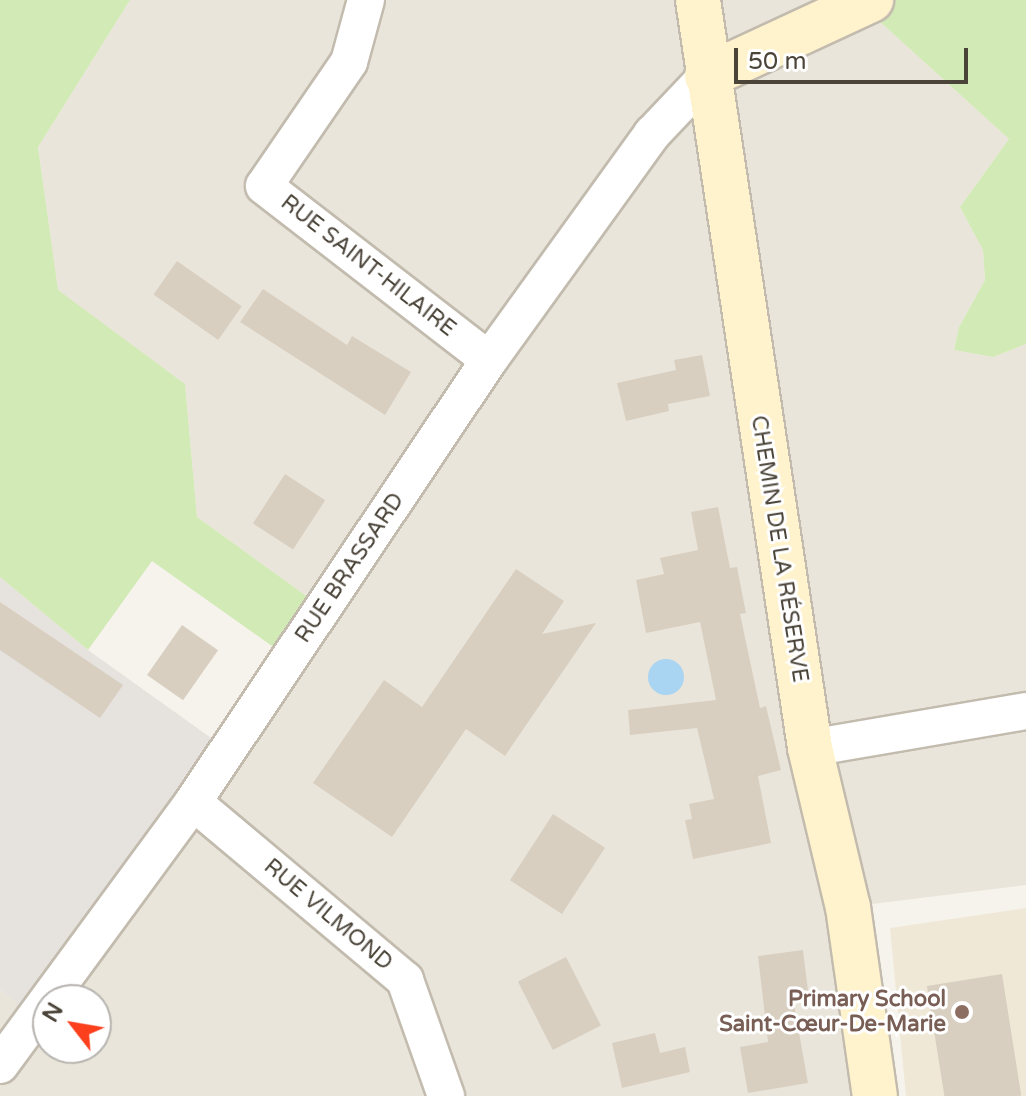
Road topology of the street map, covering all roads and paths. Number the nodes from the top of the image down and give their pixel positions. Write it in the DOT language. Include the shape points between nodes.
graph roads {
  1 [pos="366,0"];
  2 [pos="698,0"];
  3 [pos="871,0"];
  4 [pos="707,76"];
  5 [pos="489,360"];
  6 [pos="1026,711"];
  7 [pos="810,748"];
  8 [pos="193,802"];
  9 [pos="0,1065"];
  10 [pos="443,1094"];
  11 [pos="875,1096"];
  1 -- 5 [label="street, RUE SAINT-HILAIRE" via="349,62 264,186"];
  2 -- 4 [label="street, CHEMIN DE LA RÉSERVE"];
  3 -- 4 [label="street"];
  4 -- 5 [label="street, RUE BRASSARD" via="652,134"];
  4 -- 7 [label="street, CHEMIN DE LA RÉSERVE"];
  5 -- 8 [label="street, RUE BRASSARD"];
  6 -- 7 [label="street"];
  7 -- 11 [label="street, CHEMIN DE LA RÉSERVE" via="848,907"];
  8 -- 9 [label="street, RUE BRASSARD"];
  8 -- 10 [label="street, RUE VILMOND" via="405,980"];
}
